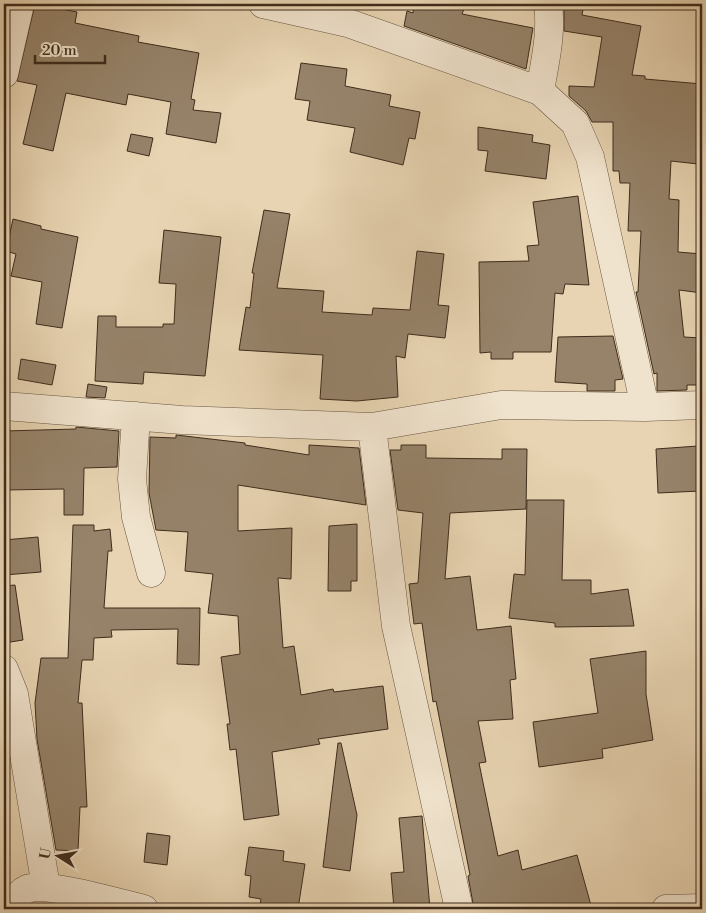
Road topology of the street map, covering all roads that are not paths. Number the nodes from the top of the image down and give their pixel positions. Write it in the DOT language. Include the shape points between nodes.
graph roads {
  1 [pos="20,4"];
  2 [pos="262,4"];
  3 [pos="548,4"];
  4 [pos="4,74"];
  5 [pos="540,91"];
  6 [pos="702,405"];
  7 [pos="4,406"];
  8 [pos="645,407"];
  9 [pos="136,416"];
  10 [pos="372,427"];
  11 [pos="151,573"];
  12 [pos="4,669"];
  13 [pos="46,887"];
  14 [pos="702,908"];
  15 [pos="11,909"];
  16 [pos="144,909"];
  17 [pos="459,909"];
  18 [pos="666,909"];
  1 -- 4 [label="street"];
  2 -- 5 [label="street" via="348,23"];
  3 -- 5 [label="street" via="549,44"];
  5 -- 8 [label="street" via="574,122 590,157"];
  6 -- 8 [label="street"];
  7 -- 9 [label="street"];
  8 -- 10 [label="street" via="501,405"];
  9 -- 10 [label="street"];
  9 -- 11 [label="street" via="133,489 136,517"];
  10 -- 17 [label="street" via="396,626"];
  12 -- 13 [label="street" via="14,694"];
  13 -- 15 [label="street" via="28,888 15,899"];
  13 -- 16 [label="street"];
  14 -- 18 [label="street"];
}
